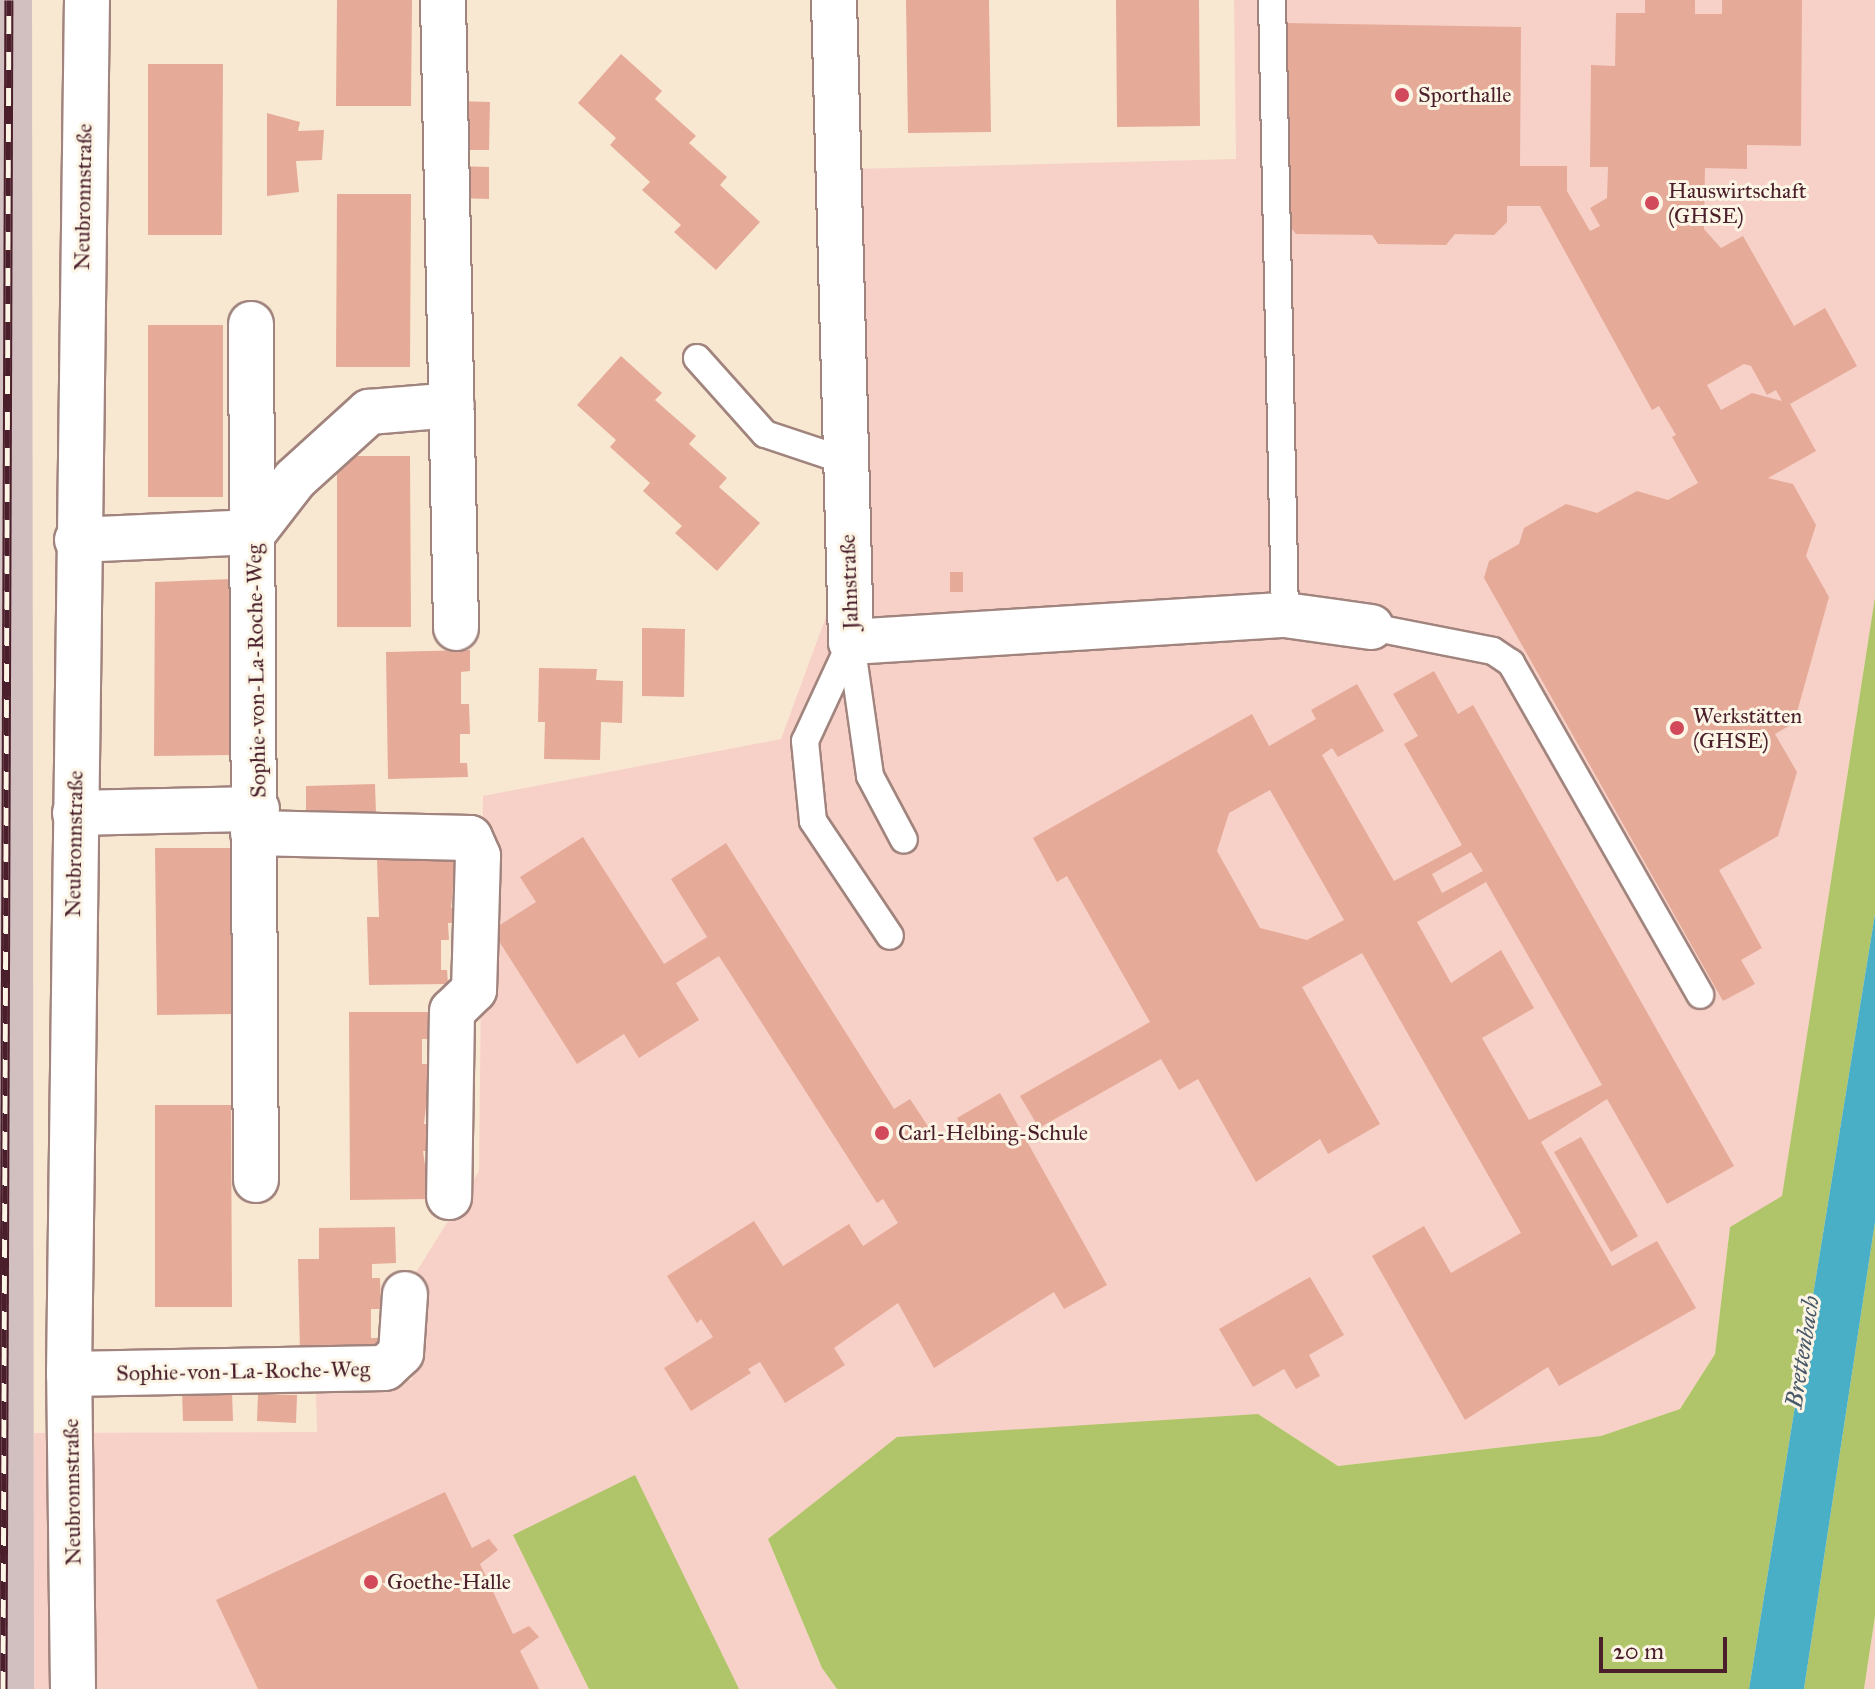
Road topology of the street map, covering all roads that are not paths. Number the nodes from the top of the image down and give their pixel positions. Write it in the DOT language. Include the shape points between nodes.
graph roads {
  1 [pos="87,0"];
  2 [pos="443,0"];
  3 [pos="834,0"];
  4 [pos="1272,0"];
  5 [pos="251,324"];
  6 [pos="697,358"];
  7 [pos="452,405"];
  8 [pos="846,461"];
  9 [pos="254,532"];
  10 [pos="77,540"];
  11 [pos="1285,615"];
  12 [pos="1371,627"];
  13 [pos="456,628"];
  14 [pos="851,642"];
  15 [pos="75,813"];
  16 [pos="255,821"];
  17 [pos="904,840"];
  18 [pos="890,936"];
  19 [pos="1700,995"];
  20 [pos="256,1180"];
  21 [pos="449,1197"];
  22 [pos="405,1294"];
  23 [pos="69,1374"];
  24 [pos="73,1689"];
  1 -- 10 [label="street, Neubronnstraße"];
  2 -- 7 [label="street"];
  3 -- 8 [label="street, Jahnstraße"];
  4 -- 11 [label="lane"];
  5 -- 9 [label="street, Sophie-von-La-Roche-Weg"];
  6 -- 8 [label="lane" via="765,434"];
  7 -- 9 [label="street, Sophie-von-La-Roche-Weg" via="369,412 295,479"];
  7 -- 13 [label="street"];
  8 -- 14 [label="street, Jahnstraße"];
  9 -- 10 [label="street, Sophie-von-La-Roche-Weg"];
  9 -- 16 [label="street, Sophie-von-La-Roche-Weg"];
  10 -- 15 [label="street, Neubronnstraße"];
  11 -- 12 [label="street, Jahnstraße"];
  11 -- 14 [label="street, Jahnstraße"];
  12 -- 19 [label="lane" via="1493,651 1511,663"];
  14 -- 17 [label="lane" via="870,776"];
  14 -- 18 [label="lane" via="805,741 813,821"];
  15 -- 16 [label="street, Sophie-von-La-Roche-Weg"];
  15 -- 23 [label="street, Neubronnstraße"];
  16 -- 20 [label="street, Sophie-von-La-Roche-Weg"];
  16 -- 21 [label="street, Sophie-von-La-Roche-Weg" via="470,838 478,856 474,990 452,1011"];
  22 -- 23 [label="street, Sophie-von-La-Roche-Weg" via="401,1353 385,1368"];
  23 -- 24 [label="street, Neubronnstraße"];
}
